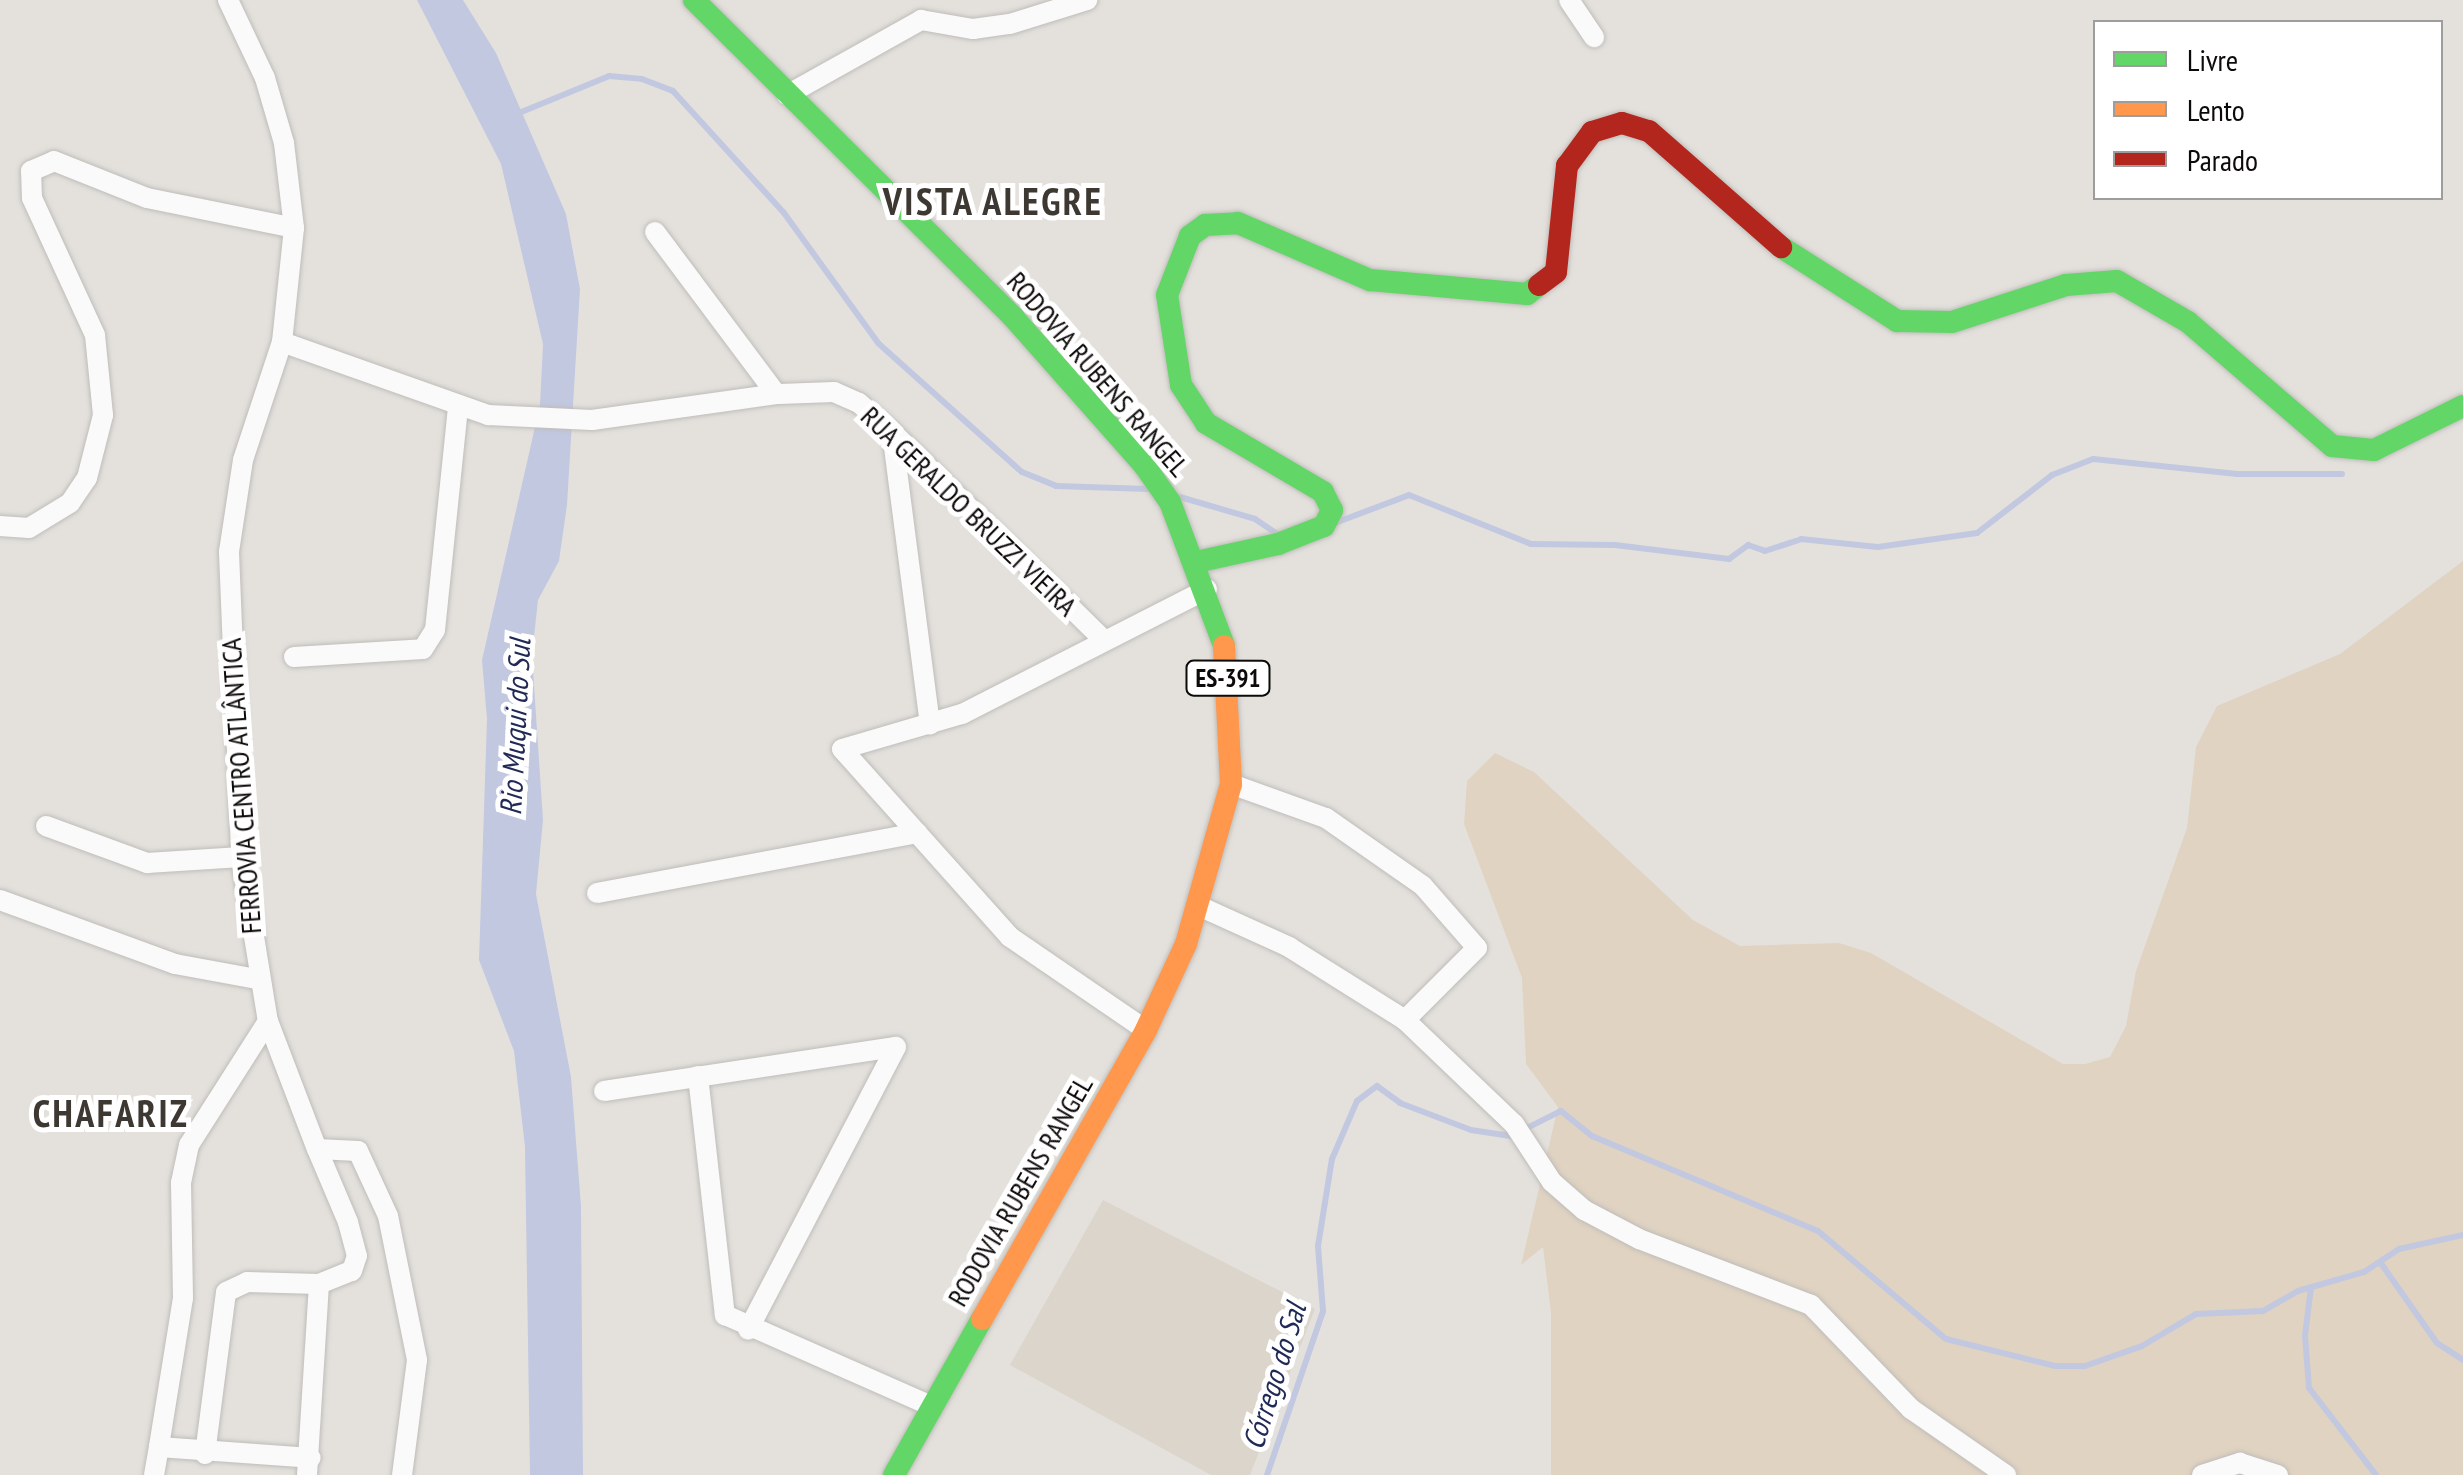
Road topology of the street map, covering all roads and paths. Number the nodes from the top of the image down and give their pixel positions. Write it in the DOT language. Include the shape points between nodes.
graph roads {
  1 [pos="228,0"];
  2 [pos="694,0"];
  3 [pos="1088,0"];
  4 [pos="1569,0"];
  5 [pos="919,10"];
  6 [pos="1594,38"];
  7 [pos="787,95"];
  8 [pos="294,228"];
  9 [pos="656,232"];
  10 [pos="282,342"];
  11 [pos="776,394"];
  12 [pos="2463,406"];
  13 [pos="458,409"];
  14 [pos="892,432"];
  15 [pos="0,526"];
  16 [pos="1196,562"];
  17 [pos="1207,589"];
  18 [pos="1103,639"];
  19 [pos="294,658"];
  20 [pos="930,724"];
  21 [pos="1231,784"];
  22 [pos="46,826"];
  23 [pos="917,833"];
  24 [pos="241,857"];
  25 [pos="597,893"];
  26 [pos="0,900"];
  27 [pos="1201,907"];
  28 [pos="257,979"];
  29 [pos="1405,1020"];
  30 [pos="268,1021"];
  31 [pos="1146,1030"];
  32 [pos="698,1076"];
  33 [pos="604,1091"];
  34 [pos="318,1149"];
  35 [pos="319,1284"];
  36 [pos="748,1330"];
  37 [pos="931,1406"];
  38 [pos="160,1447"];
  39 [pos="206,1454"];
  40 [pos="309,1466"];
  41 [pos="154,1475"];
  42 [pos="402,1475"];
  43 [pos="894,1475"];
  44 [pos="2006,1475"];
  45 [pos="2202,1475"];
  46 [pos="2278,1475"];
  1 -- 8 [label="street, FERROVIA CENTRO ATLÂNTICA" via="264,78 284,143"];
  2 -- 7 [label="street, RODOVIA RUBENS RANGEL / ES-391"];
  3 -- 5 [label="street" via="973,29"];
  4 -- 6 [label="street"];
  5 -- 7 [label="street"];
  7 -- 16 [label="street, RODOVIA RUBENS RANGEL / ES-391" via="1013,317 1144,465 1170,502"];
  8 -- 10 [label="street, FERROVIA CENTRO ATLÂNTICA"];
  8 -- 15 [label="street" via="147,198 54,162 31,170 32,198 94,334 103,415 87,478 70,503 29,528"];
  9 -- 11 [label="street"];
  10 -- 13 [label="street"];
  10 -- 24 [label="street, FERROVIA CENTRO ATLÂNTICA" via="244,460 229,552"];
  11 -- 13 [label="street, RUA GERALDO BRUZZI VIEIRA" via="592,420"];
  11 -- 14 [label="street, RUA GERALDO BRUZZI VIEIRA" via="834,392 860,403"];
  12 -- 16 [label="street" via="2374,450 2332,446 2188,322 2117,280 2066,285 1952,322 1897,321 1803,266 1649,131 1622,123 1592,132 1567,166 1556,272 1527,294 1370,280 1238,222 1205,225 1190,236 1166,295 1181,385 1206,424 1323,492 1332,510 1324,526 1294,538"];
  13 -- 19 [label="street" via="436,630 423,649"];
  14 -- 18 [label="street, RUA GERALDO BRUZZI VIEIRA"];
  14 -- 20 [label="street"];
  16 -- 17 [label="street, RODOVIA RUBENS RANGEL / ES-391"];
  17 -- 18 [label="street"];
  17 -- 21 [label="street, RODOVIA RUBENS RANGEL / ES-391" via="1226,653"];
  18 -- 20 [label="street" via="962,714"];
  20 -- 23 [label="street" via="842,749"];
  21 -- 27 [label="street, RODOVIA RUBENS RANGEL / ES-391"];
  21 -- 29 [label="street" via="1326,818 1424,886 1476,948"];
  22 -- 24 [label="street" via="147,863"];
  23 -- 25 [label="street"];
  23 -- 31 [label="street" via="1010,938"];
  24 -- 28 [label="street, FERROVIA CENTRO ATLÂNTICA"];
  26 -- 28 [label="street" via="175,964"];
  27 -- 29 [label="street" via="1289,947"];
  27 -- 31 [label="street, RODOVIA RUBENS RANGEL / ES-391"];
  28 -- 30 [label="street, FERROVIA CENTRO ATLÂNTICA"];
  29 -- 44 [label="street" via="1514,1124 1552,1182 1584,1210 1639,1239 1811,1305 1911,1409"];
  30 -- 34 [label="street, FERROVIA CENTRO ATLÂNTICA"];
  30 -- 38 [label="street" via="189,1145 181,1183 183,1298"];
  31 -- 37 [label="street, RODOVIA RUBENS RANGEL / ES-391"];
  32 -- 33 [label="street"];
  32 -- 36 [label="street" via="725,1315"];
  32 -- 36 [label="street" via="896,1047"];
  34 -- 35 [label="street, FERROVIA CENTRO ATLÂNTICA" via="357,1256 352,1271"];
  34 -- 42 [label="street" via="343,1145 358,1151 388,1216 417,1360"];
  35 -- 39 [label="street" via="247,1282 226,1292"];
  35 -- 40 [label="street"];
  36 -- 37 [label="street"];
  37 -- 43 [label="street, RODOVIA RUBENS RANGEL / ES-391"];
  38 -- 39 [label="street"];
  38 -- 41 [label="street"];
  39 -- 40 [label="street"];
  45 -- 46 [label="street" via="2240,1463"];
}
